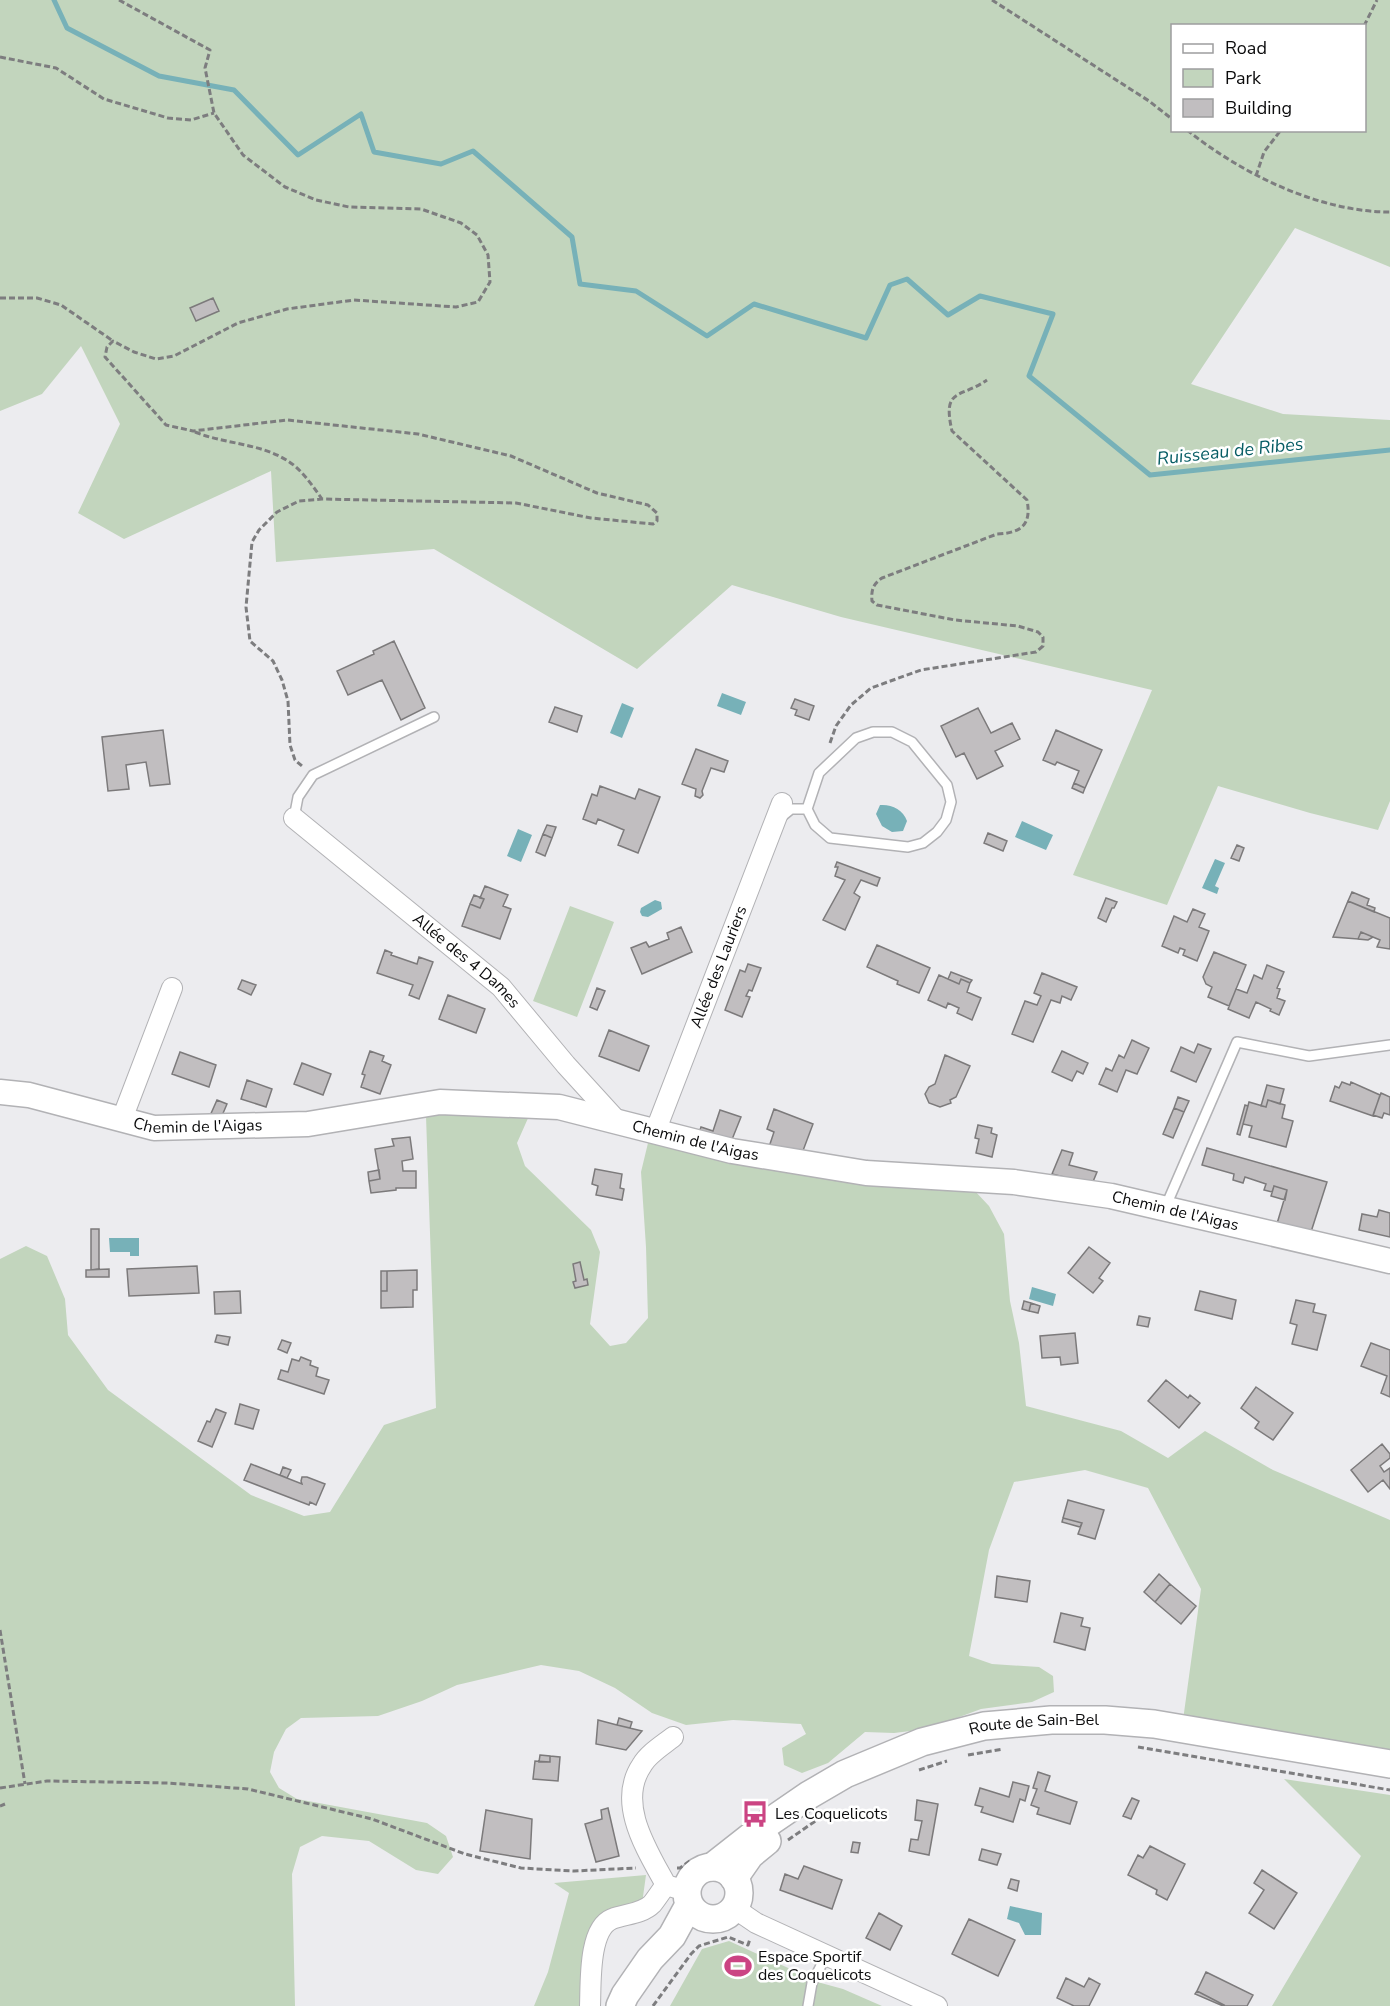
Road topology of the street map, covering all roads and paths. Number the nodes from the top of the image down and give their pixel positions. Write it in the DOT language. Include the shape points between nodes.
graph roads {
  1 [pos="118,0"];
  2 [pos="992,0"];
  3 [pos="1377,0"];
  4 [pos="1365,24"];
  5 [pos="0,57"];
  6 [pos="214,113"];
  7 [pos="1171,118"];
  8 [pos="1190,132"];
  9 [pos="1279,132"];
  10 [pos="1256,176"];
  11 [pos="1390,212"];
  12 [pos="0,298"];
  13 [pos="113,341"];
  14 [pos="987,380"];
  15 [pos="193,431"];
  16 [pos="322,499"];
  17 [pos="434,717"];
  18 [pos="819,773"];
  19 [pos="313,775"];
  20 [pos="782,802"];
  21 [pos="807,810"];
  22 [pos="294,818"];
  23 [pos="774,824"];
  24 [pos="172,988"];
  25 [pos="1390,1045"];
  26 [pos="0,1092"];
  27 [pos="122,1119"];
  28 [pos="618,1122"];
  29 [pos="656,1132"];
  30 [pos="1165,1209"];
  31 [pos="1390,1261"];
  32 [pos="0,1629"];
  33 [pos="673,1737"];
  34 [pos="1133,1746"];
  35 [pos="1003,1749"];
  36 [pos="958,1757"];
  37 [pos="947,1761"];
  38 [pos="1390,1764"];
  39 [pos="914,1771"];
  40 [pos="1390,1778"];
  41 [pos="25,1784"];
  42 [pos="0,1788"];
  43 [pos="1390,1790"];
  44 [pos="5,1804"];
  45 [pos="0,1806"];
  46 [pos="831,1810"];
  47 [pos="784,1843"];
  48 [pos="656,1867"];
  49 [pos="723,1872"];
  50 [pos="688,1900"];
  51 [pos="734,1908"];
  52 [pos="753,1933"];
  53 [pos="826,1956"];
  54 [pos="590,2006"];
  55 [pos="620,2006"];
  56 [pos="634,2006"];
  57 [pos="653,2006"];
  58 [pos="808,2006"];
  59 [pos="937,2006"];
  1 -- 6 [label="path" via="210,50 205,68"];
  2 -- 7 [label="path"];
  3 -- 4 [label="path"];
  5 -- 6 [label="path" via="56,68 105,99 168,118 191,120"];
  6 -- 13 [label="path" via="243,155 285,187 316,200 349,207 421,209 461,223 477,235 488,255 490,282 478,302 456,307 354,300 287,309 238,323 174,356 156,359"];
  8 -- 10 [label="path"];
  9 -- 10 [label="path" via="1264,152"];
  10 -- 11 [label="path" via="1317,200 1369,212"];
  12 -- 13 [label="path" via="37,298 61,305"];
  13 -- 15 [label="path" via="105,357 166,424"];
  14 -- 18 [label="path" via="951,400 948,416 952,431 1027,500 1029,513 1025,523 1014,533 997,534 882,578 875,583 872,601 955,620 1018,626 1038,632 1043,646 1036,652 921,670 872,688 836,726"];
  15 -- 16 [label="path" via="288,461"];
  15 -- 16 [label="path" via="287,420 418,434 511,456 597,493 648,505 657,513 657,521 653,524 591,518 516,503"];
  16 -- 19 [label="path" via="299,501 278,512 259,530 252,542 246,607 250,641 273,662 282,680 294,760"];
  17 -- 19 [label="lane"];
  18 -- 21 [label="lane"];
  18 -- 21 [label="lane" via="856,738 873,732 892,732 912,742 947,785 951,802 937,832 908,848 830,838 815,825"];
  19 -- 22 [label="lane" via="298,797"];
  20 -- 23 [label="street, Allée des Lauriers"];
  21 -- 23 [label="lane" via="791,809"];
  22 -- 28 [label="street, Allée des 4 Dames" via="501,987"];
  23 -- 29 [label="street, Allée des Lauriers"];
  24 -- 27 [label="street"];
  25 -- 30 [label="lane" via="1310,1056 1237,1042"];
  26 -- 27 [label="street, Chemin de l'Aigas" via="29,1095"];
  27 -- 28 [label="street, Chemin de l'Aigas" via="154,1128 308,1124 440,1101 559,1107"];
  28 -- 29 [label="street, Chemin de l'Aigas"];
  29 -- 30 [label="street, Chemin de l'Aigas" via="732,1151 866,1173 1014,1182 1111,1196"];
  30 -- 31 [label="street, Chemin de l'Aigas"];
  32 -- 41 [label="path"];
  33 -- 48 [label="street" via="642,1763 633,1784 633,1814"];
  34 -- 43 [label="path"];
  35 -- 36 [label="path, Route de Sain-Bel"];
  37 -- 39 [label="path"];
  38 -- 49 [label="main road, Route de Sain-Bel" via="1154,1724 1051,1720 984,1726 922,1742 845,1774 740,1843"];
  40 -- 49 [label="main road, Route de Sain-Bel" via="1144,1736 1045,1732 983,1741 882,1772 834,1795"];
  41 -- 42 [label="path"];
  41 -- 48 [label="path" via="168,1783 248,1789 372,1819 465,1854 521,1868 574,1871"];
  44 -- 45 [label="path"];
  46 -- 47 [label="path"];
  48 -- 50 [label="street"];
  49 -- 50 [label="main road" via="702,1869 694,1875"];
  49 -- 51 [label="main road" via="738,1889"];
  50 -- 51 [label="main road" via="723,1917"];
  50 -- 54 [label="street" via="651,1905 610,1920 600,1930 593,1951"];
  50 -- 55 [label="main road" via="672,1936 650,1959"];
  50 -- 56 [label="main road" via="662,1968"];
  51 -- 53 [label="street" via="756,1923"];
  52 -- 57 [label="path" via="748,1945 728,1937 699,1946"];
  53 -- 58 [label="lane" via="812,1983"];
  53 -- 59 [label="street"];
}
